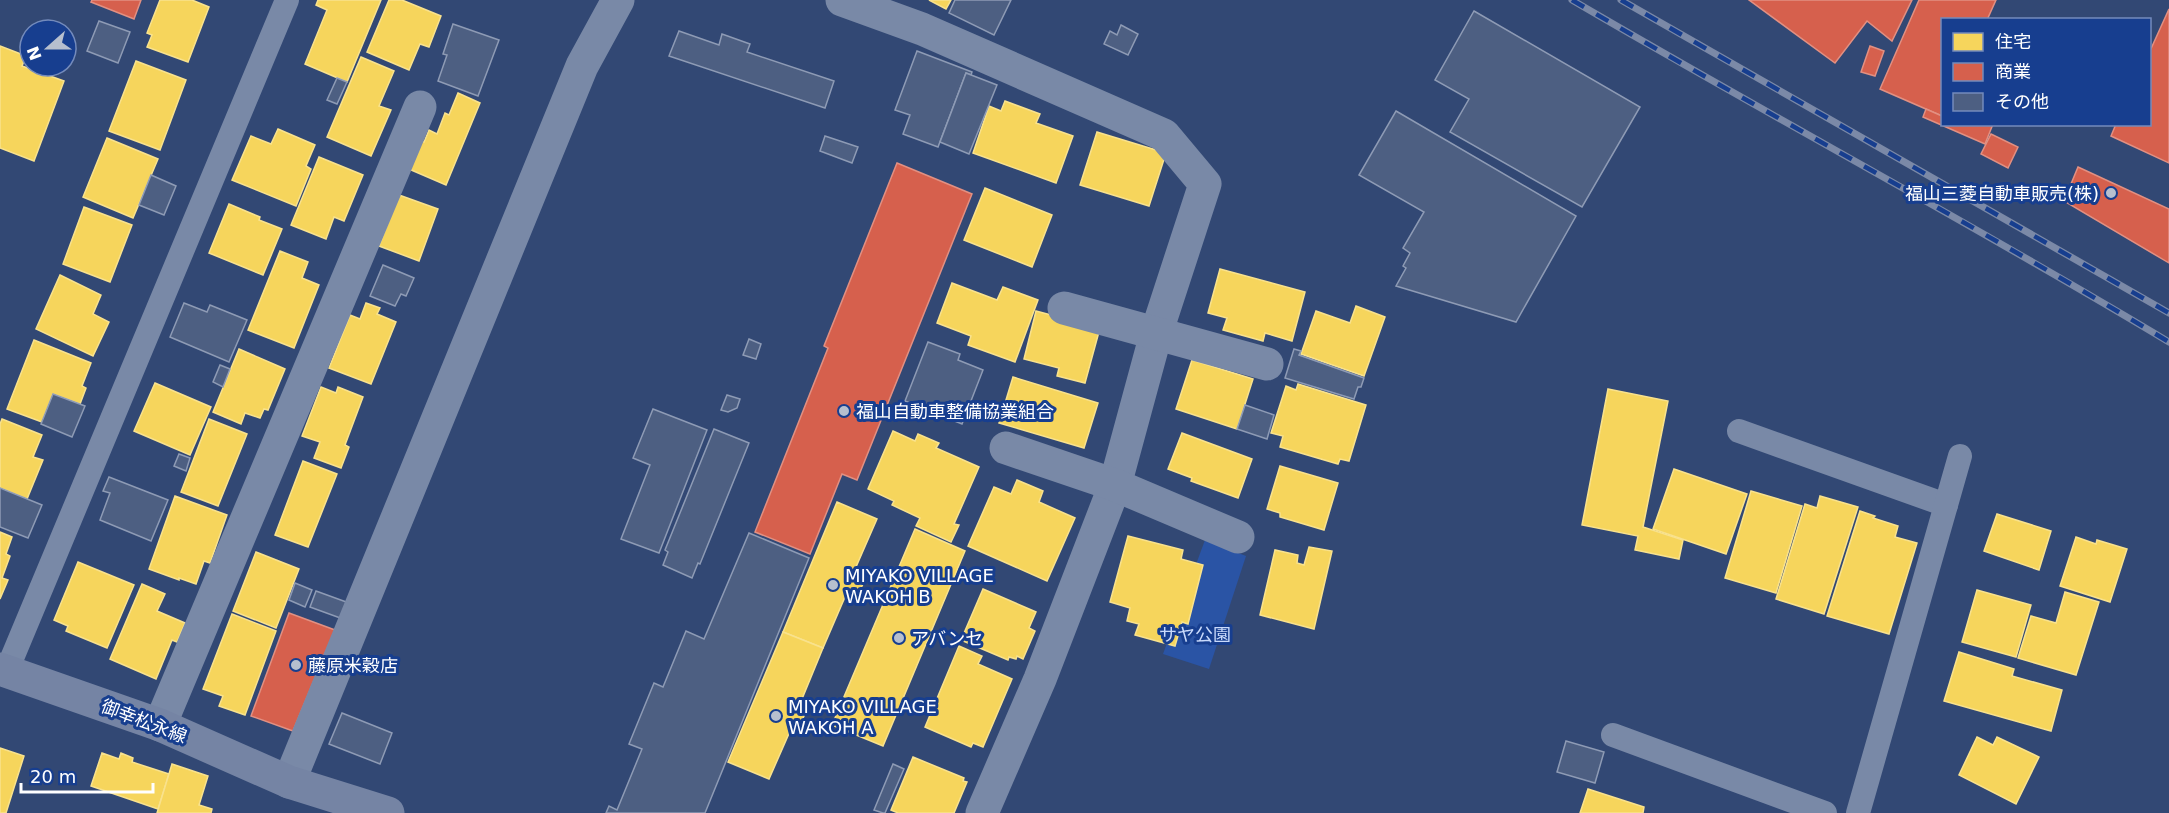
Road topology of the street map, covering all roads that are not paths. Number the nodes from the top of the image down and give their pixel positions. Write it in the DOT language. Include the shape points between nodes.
graph roads {
  1 [pos="287,0"];
  2 [pos="618,0"];
  3 [pos="842,0"];
  4 [pos="420,107"];
  5 [pos="1064,308"];
  6 [pos="1156,334"];
  7 [pos="1267,364"];
  8 [pos="1739,431"];
  9 [pos="1006,448"];
  10 [pos="1960,456"];
  11 [pos="1115,485"];
  12 [pos="1946,505"];
  13 [pos="1238,537"];
  14 [pos="3,669"];
  15 [pos="160,725"];
  16 [pos="1612,735"];
  17 [pos="289,782"];
  18 [pos="388,813"];
  19 [pos="982,813"];
  20 [pos="1825,813"];
  21 [pos="1858,813"];
  1 -- 14 [label="lane"];
  2 -- 17 [label="street" via="582,66"];
  3 -- 6 [label="street" via="922,29 1164,135 1205,184"];
  4 -- 15 [label="street"];
  5 -- 6 [label="street"];
  6 -- 7 [label="street"];
  6 -- 11 [label="street"];
  8 -- 12 [label="lane"];
  9 -- 11 [label="street"];
  10 -- 12 [label="lane"];
  11 -- 13 [label="street"];
  11 -- 19 [label="street" via="1040,679"];
  12 -- 21 [label="lane"];
  14 -- 15 [label="main road, 御幸松永線"];
  15 -- 17 [label="main road, 御幸松永線"];
  16 -- 20 [label="lane"];
  17 -- 18 [label="main road, 御幸松永線"];
}
